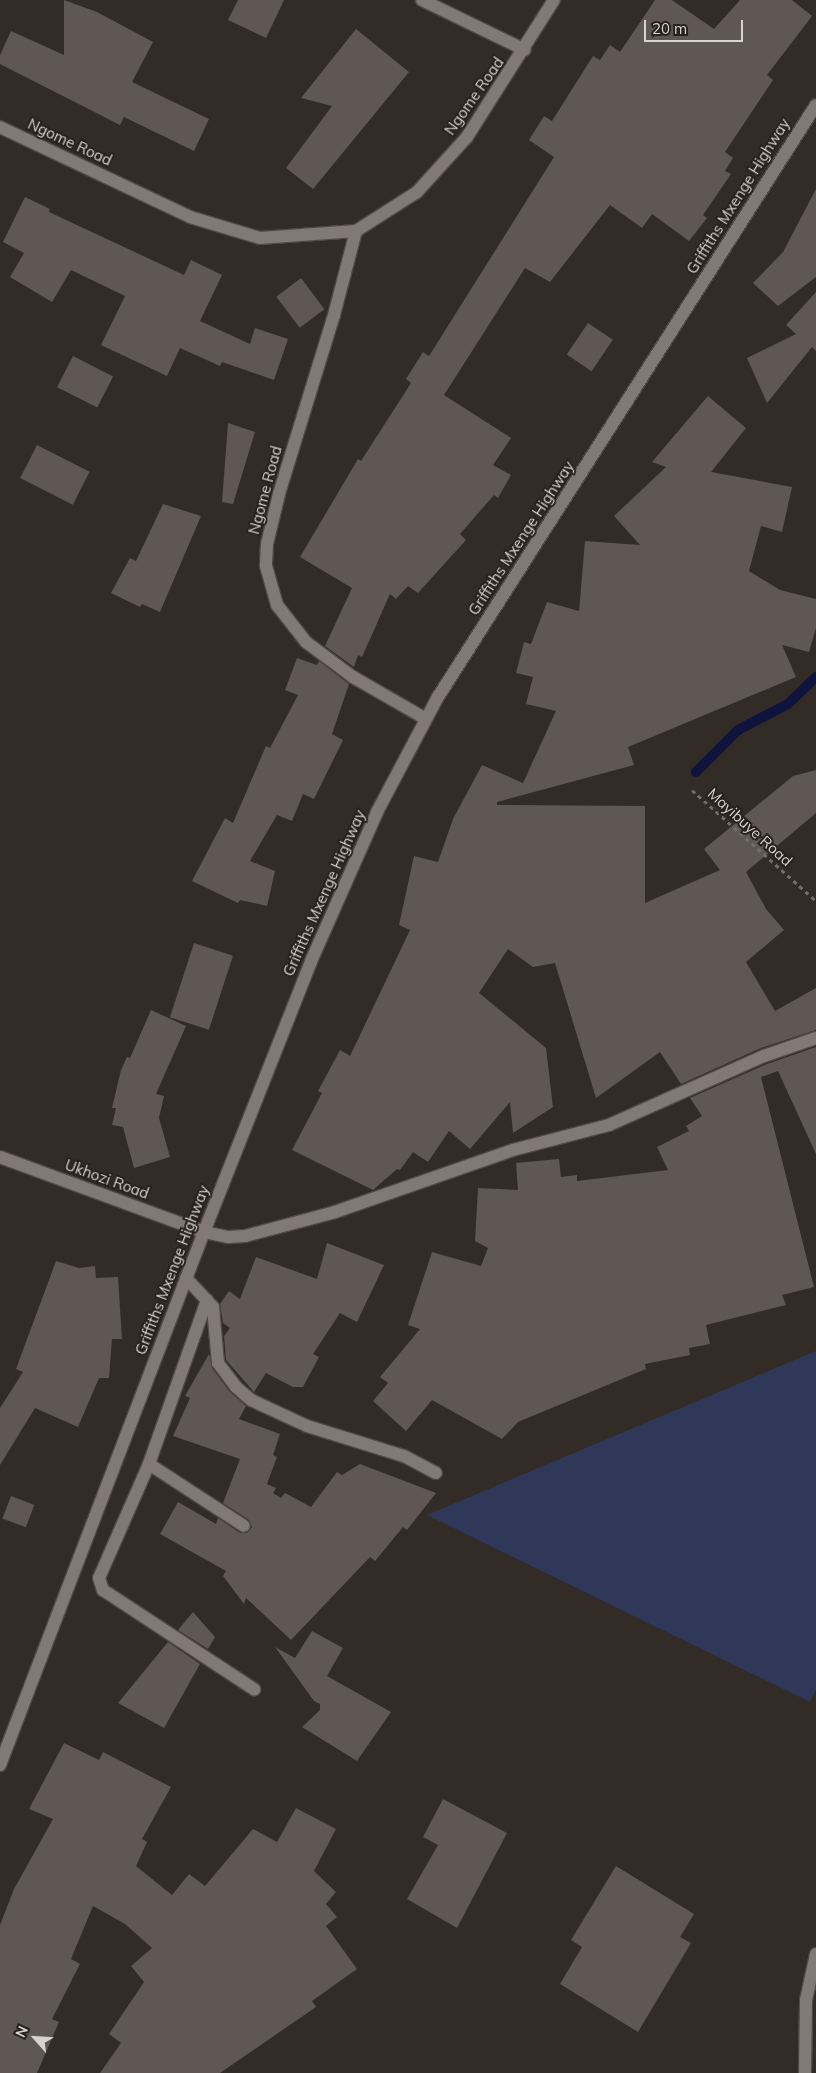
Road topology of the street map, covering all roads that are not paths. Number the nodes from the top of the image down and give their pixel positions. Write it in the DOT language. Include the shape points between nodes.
graph roads {
  1 [pos="422,0"];
  2 [pos="554,0"];
  3 [pos="525,50"];
  4 [pos="816,105"];
  5 [pos="0,127"];
  6 [pos="356,231"];
  7 [pos="426,719"];
  8 [pos="816,1038"];
  9 [pos="0,1157"];
  10 [pos="204,1232"];
  11 [pos="186,1278"];
  12 [pos="207,1300"];
  13 [pos="149,1464"];
  14 [pos="436,1473"];
  15 [pos="244,1526"];
  16 [pos="254,1689"];
  17 [pos="2,1758"];
  18 [pos="816,1954"];
  19 [pos="805,2073"];
  1 -- 3 [label="street"];
  2 -- 3 [label="street, Ngome Road"];
  3 -- 6 [label="street, Ngome Road" via="467,137 417,192"];
  4 -- 7 [label="street, Griffiths Mxenge Highway"];
  5 -- 6 [label="street, Ngome Road" via="190,217 260,238"];
  6 -- 7 [label="street, Ngome Road" via="279,494 267,544 266,566 277,605 306,642 353,677"];
  7 -- 10 [label="street, Griffiths Mxenge Highway" via="376,812 312,959"];
  8 -- 10 [label="street, Ukhozi Road" via="764,1056 636,1115 513,1150 335,1212 245,1236 228,1237"];
  9 -- 10 [label="street, Ukhozi Road"];
  10 -- 11 [label="street, Griffiths Mxenge Highway"];
  11 -- 12 [label="street"];
  11 -- 17 [label="street, Griffiths Mxenge Highway"];
  12 -- 13 [label="street"];
  12 -- 14 [label="street" via="216,1316 214,1345 218,1363 250,1400 306,1426 404,1456"];
  13 -- 15 [label="street"];
  13 -- 16 [label="street" via="99,1578 103,1590"];
  18 -- 19 [label="street" via="806,2000"];
}
